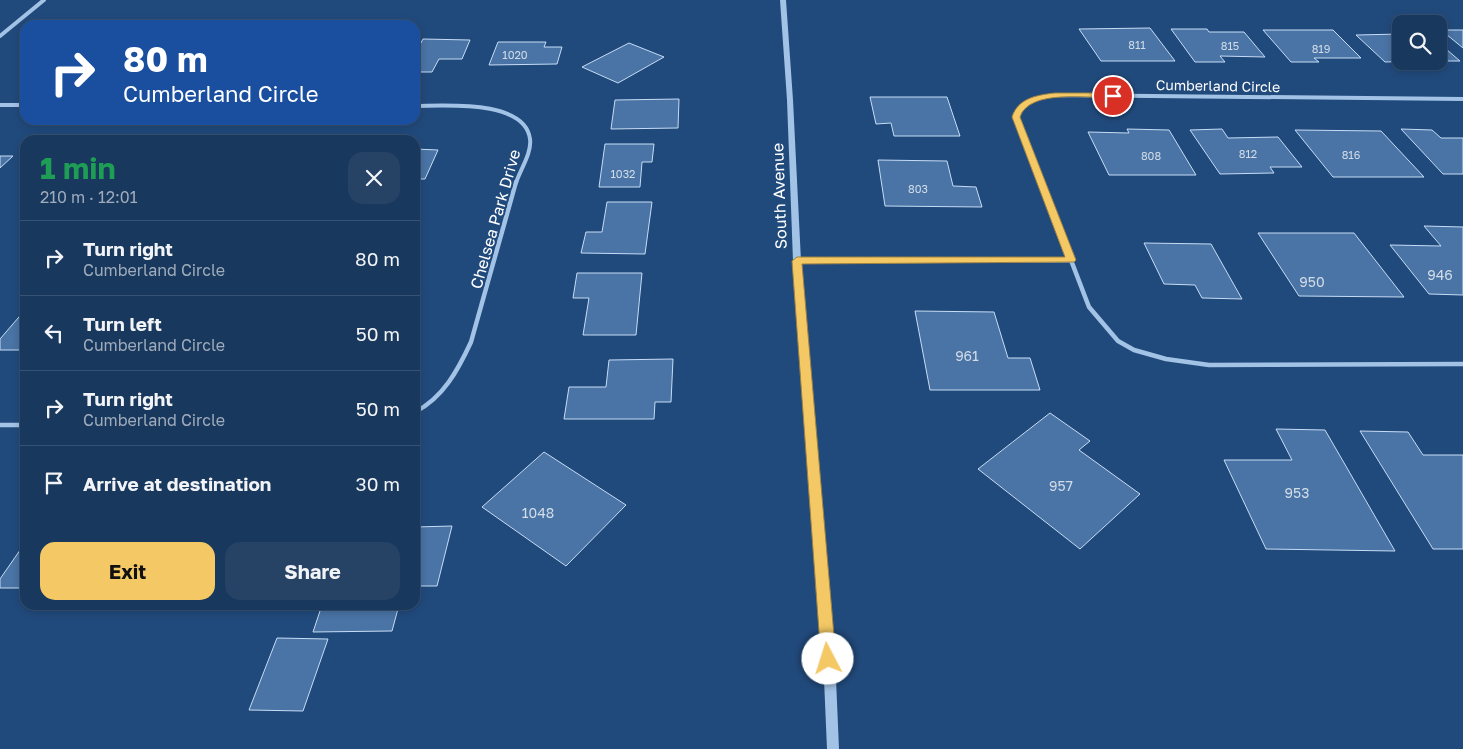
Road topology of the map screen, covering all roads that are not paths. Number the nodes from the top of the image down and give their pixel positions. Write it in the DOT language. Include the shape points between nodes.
graph roads {
  1 [pos="44,0"];
  2 [pos="782,0"];
  3 [pos="0,36"];
  4 [pos="1463,99"];
  5 [pos="0,105"];
  6 [pos="20,105"];
  7 [pos="420,106"];
  8 [pos="1071,260"];
  9 [pos="797,261"];
  10 [pos="1463,364"];
  11 [pos="420,409"];
  12 [pos="0,425"];
  13 [pos="20,425"];
  14 [pos="833,749"];
  1 -- 3 [label="street"];
  2 -- 9 [label="street, South Avenue"];
  4 -- 8 [label="street, Cumberland Circle" via="1040,97 1018,109 1016,117"];
  5 -- 6 [label="street"];
  7 -- 11 [label="street, Chelsea Park Drive" via="468,106 500,111 516,117 530,136 466,356 438,397"];
  8 -- 9 [label="street"];
  8 -- 10 [label="street, Cumberland Circle" via="1089,307 1118,341 1134,350 1166,359 1210,365"];
  9 -- 14 [label="street, South Avenue"];
  12 -- 13 [label="street"];
}
